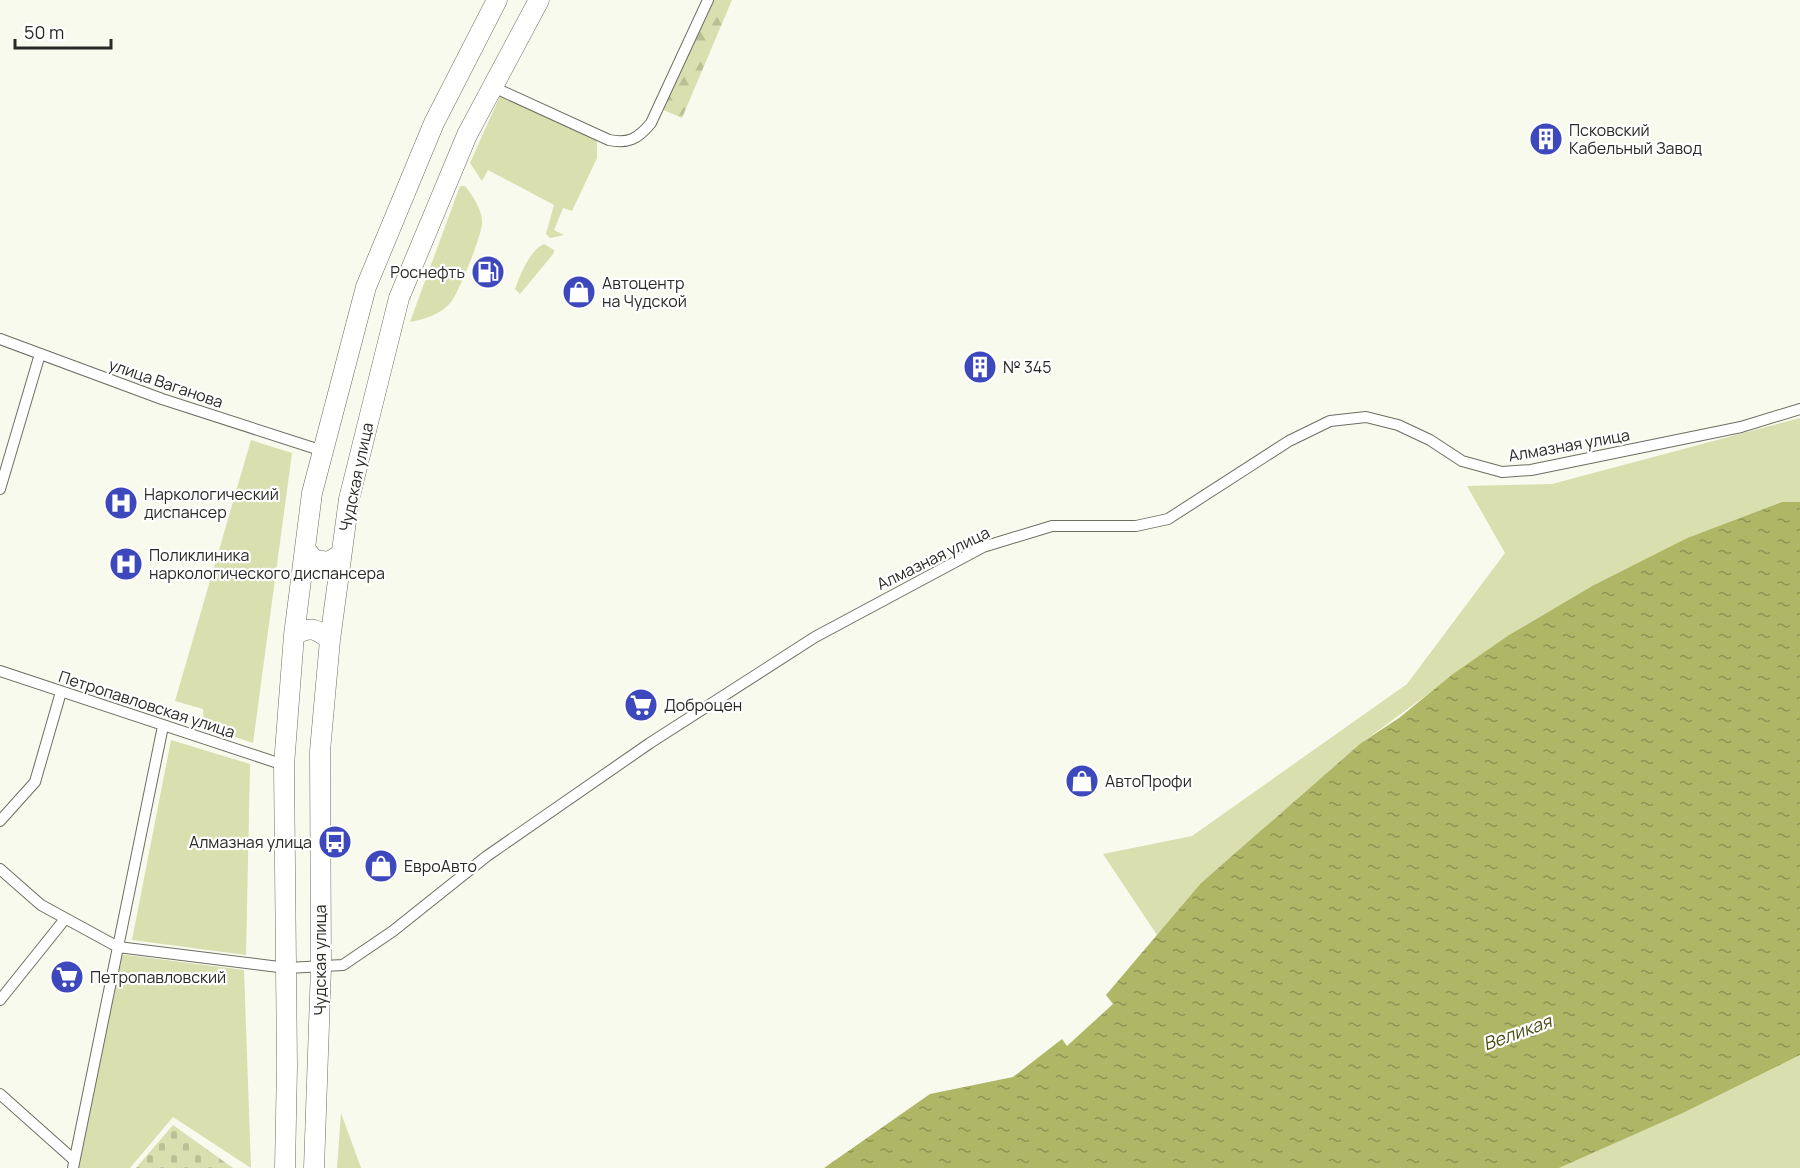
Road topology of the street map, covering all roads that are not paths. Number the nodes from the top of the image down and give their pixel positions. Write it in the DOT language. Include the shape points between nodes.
graph roads {
  1 [pos="497,0"];
  2 [pos="539,0"];
  3 [pos="708,0"];
  4 [pos="493,87"];
  5 [pos="0,339"];
  6 [pos="40,354"];
  7 [pos="1800,409"];
  8 [pos="323,451"];
  9 [pos="0,489"];
  10 [pos="305,549"];
  11 [pos="341,554"];
  12 [pos="294,635"];
  13 [pos="330,640"];
  14 [pos="0,671"];
  15 [pos="62,692"];
  16 [pos="163,726"];
  17 [pos="284,765"];
  18 [pos="0,821"];
  19 [pos="0,868"];
  20 [pos="65,918"];
  21 [pos="118,947"];
  22 [pos="286,968"];
  23 [pos="321,968"];
  24 [pos="0,1000"];
  25 [pos="0,1094"];
  26 [pos="73,1164"];
  27 [pos="285,1168"];
  28 [pos="314,1168"];
  1 -- 8 [label="highway, Чудская улица" via="434,123 366,287"];
  2 -- 4 [label="highway, Чудская улица"];
  3 -- 4 [label="street" via="651,123 642,135 630,141 609,140"];
  4 -- 11 [label="highway, Чудская улица" via="467,135 399,298 349,499"];
  5 -- 6 [label="street, улица Ваганова"];
  6 -- 8 [label="street, улица Ваганова" via="162,399"];
  6 -- 9 [label="street"];
  7 -- 23 [label="street, Алмазная улица" via="1742,427 1531,470 1502,472 1462,461 1398,425 1366,417 1330,421 1289,441 1168,519 1136,526 1052,526 983,547 815,637 650,743 486,856 368,949 343,965"];
  8 -- 10 [label="highway, Чудская улица" via="312,493"];
  10 -- 11 [label="highway" via="314,560 329,562"];
  10 -- 12 [label="highway, Чудская улица"];
  11 -- 13 [label="highway, Чудская улица"];
  12 -- 13 [label="highway" via="306,628 318,630"];
  12 -- 17 [label="highway, Чудская улица"];
  13 -- 23 [label="highway, Чудская улица" via="320,751"];
  14 -- 15 [label="street, Петропавловская улица"];
  15 -- 16 [label="street, Петропавловская улица"];
  15 -- 18 [label="street" via="35,782"];
  16 -- 17 [label="street, Петропавловская улица"];
  16 -- 21 [label="street"];
  17 -- 22 [label="highway, Чудская улица"];
  19 -- 20 [label="street" via="41,905"];
  20 -- 21 [label="street"];
  20 -- 24 [label="street"];
  21 -- 22 [label="street, Алмазная улица"];
  21 -- 26 [label="street"];
  22 -- 23 [label="street, Алмазная улица"];
  22 -- 27 [label="highway, Чудская улица"];
  23 -- 28 [label="highway, Чудская улица"];
  25 -- 26 [label="street"];
}
